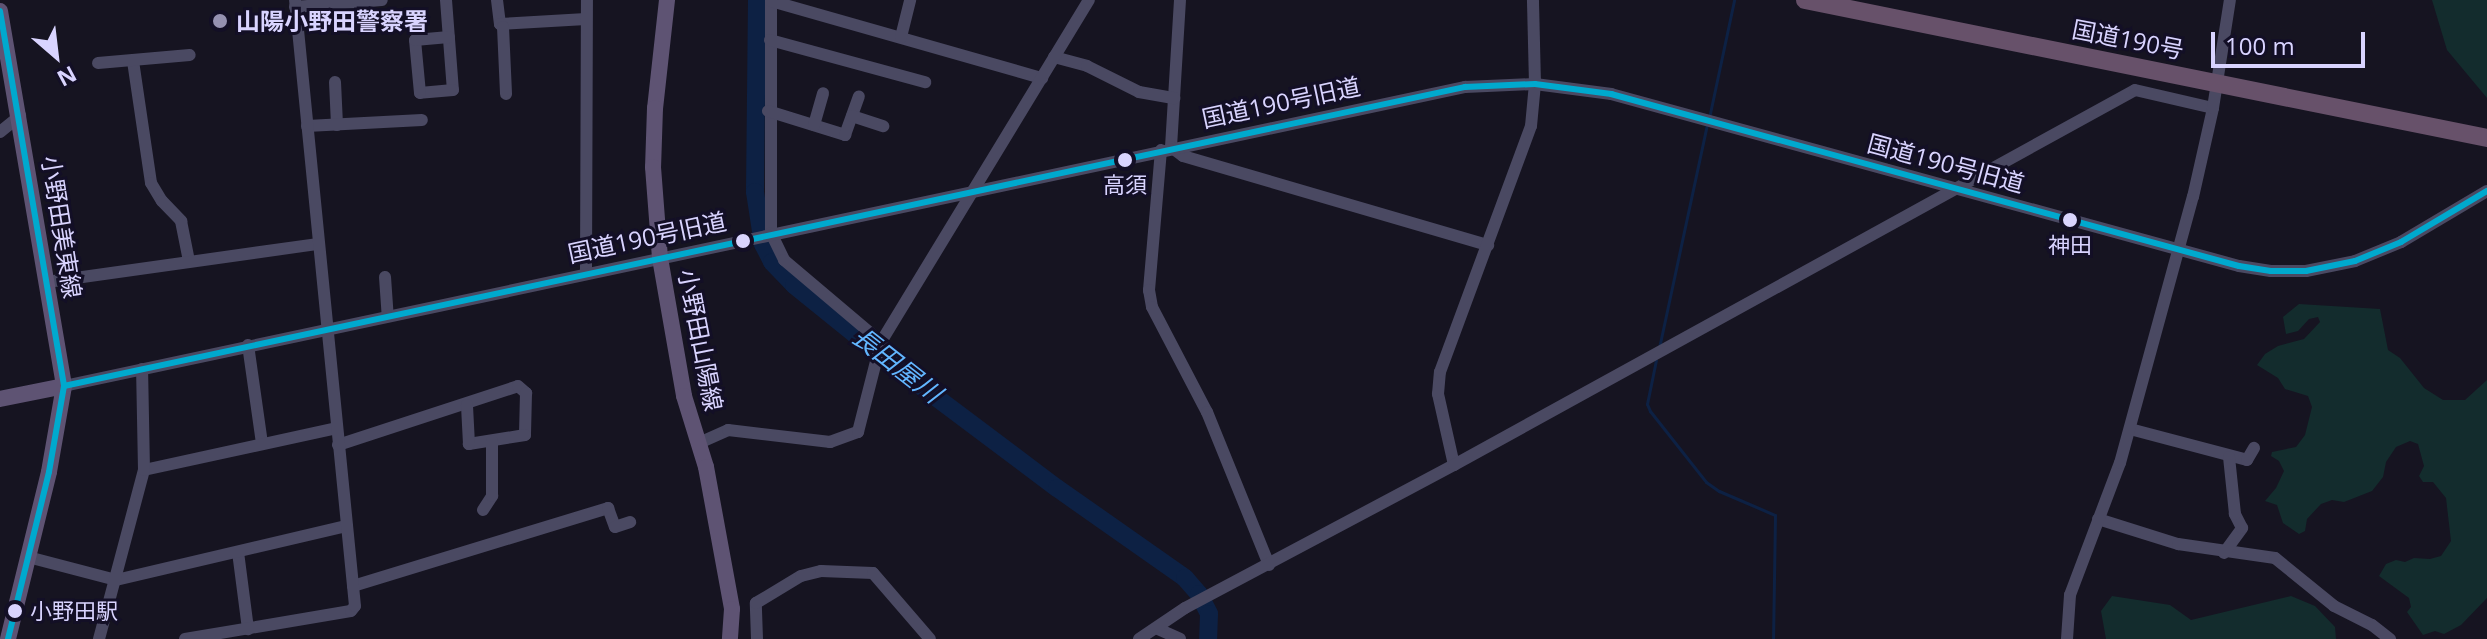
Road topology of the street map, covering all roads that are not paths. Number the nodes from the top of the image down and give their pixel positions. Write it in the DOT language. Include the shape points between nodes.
graph roads {
  1 [pos="382,0"];
  2 [pos="446,0"];
  3 [pos="497,0"];
  4 [pos="587,0"];
  5 [pos="667,0"];
  6 [pos="771,0"];
  7 [pos="910,0"];
  8 [pos="1089,0"];
  9 [pos="1180,0"];
  10 [pos="1533,0"];
  11 [pos="1805,0"];
  12 [pos="2230,0"];
  13 [pos="295,4"];
  14 [pos="0,11"];
  15 [pos="586,19"];
  16 [pos="500,24"];
  17 [pos="449,37"];
  18 [pos="901,37"];
  19 [pos="770,40"];
  20 [pos="190,55"];
  21 [pos="1054,57"];
  22 [pos="133,61"];
  23 [pos="98,63"];
  24 [pos="1042,78"];
  25 [pos="335,82"];
  26 [pos="925,82"];
  27 [pos="2217,82"];
  28 [pos="1535,84"];
  29 [pos="823,93"];
  30 [pos="506,94"];
  31 [pos="859,96"];
  32 [pos="1174,98"];
  33 [pos="2213,108"];
  34 [pos="768,111"];
  35 [pos="20,116"];
  36 [pos="852,116"];
  37 [pos="422,120"];
  38 [pos="337,125"];
  39 [pos="814,125"];
  40 [pos="307,126"];
  41 [pos="883,126"];
  42 [pos="0,132"];
  43 [pos="2487,138"];
  44 [pos="1166,149"];
  45 [pos="975,189"];
  46 [pos="1957,189"];
  47 [pos="2487,191"];
  48 [pos="770,233"];
  49 [pos="318,244"];
  50 [pos="1488,245"];
  51 [pos="2180,249"];
  52 [pos="660,258"];
  53 [pos="189,261"];
  54 [pos="586,272"];
  55 [pos="385,277"];
  56 [pos="47,282"];
  57 [pos="388,316"];
  58 [pos="327,328"];
  59 [pos="881,343"];
  60 [pos="248,345"];
  61 [pos="142,369"];
  62 [pos="64,386"];
  63 [pos="0,399"];
  64 [pos="467,405"];
  65 [pos="336,428"];
  66 [pos="2130,429"];
  67 [pos="492,441"];
  68 [pos="262,443"];
  69 [pos="699,443"];
  70 [pos="338,445"];
  71 [pos="2254,448"];
  72 [pos="2229,457"];
  73 [pos="1454,465"];
  74 [pos="144,470"];
  75 [pos="483,510"];
  76 [pos="2098,519"];
  77 [pos="630,522"];
  78 [pos="347,526"];
  79 [pos="238,552"];
  80 [pos="2224,553"];
  81 [pos="28,557"];
  82 [pos="1269,565"];
  83 [pos="116,580"];
  84 [pos="353,586"];
  85 [pos="248,629"];
  86 [pos="1158,629"];
  87 [pos="8,639"];
  88 [pos="99,639"];
  89 [pos="185,639"];
  90 [pos="730,639"];
  91 [pos="757,639"];
  92 [pos="930,639"];
  93 [pos="1139,639"];
  94 [pos="1180,639"];
  95 [pos="2067,639"];
  96 [pos="2390,639"];
  1 -- 13 [label="street"];
  2 -- 17 [label="street"];
  3 -- 16 [label="street"];
  4 -- 15 [label="street"];
  5 -- 52 [label="main road, 小野田山陽線" via="654,123"];
  6 -- 18 [label="street"];
  6 -- 19 [label="street"];
  7 -- 18 [label="street"];
  8 -- 21 [label="street"];
  9 -- 32 [label="street"];
  10 -- 28 [label="street"];
  11 -- 27 [label="highway, 国道190号"];
  12 -- 27 [label="street"];
  13 -- 40 [label="street"];
  14 -- 35 [label="main road, 小野田美東線"];
  15 -- 16 [label="street"];
  15 -- 54 [label="street"];
  16 -- 30 [label="street"];
  17 -- 17 [label="street" via="453,90 420,93 415,40"];
  18 -- 24 [label="street"];
  19 -- 26 [label="street"];
  19 -- 34 [label="street"];
  20 -- 22 [label="street"];
  21 -- 24 [label="street"];
  21 -- 32 [label="street" via="1087,66 1139,92"];
  22 -- 23 [label="street"];
  22 -- 53 [label="street" via="151,183 181,221"];
  24 -- 45 [label="street"];
  25 -- 38 [label="street"];
  27 -- 33 [label="street"];
  27 -- 43 [label="highway, 国道190号"];
  28 -- 44 [label="street, 国道190号旧道" via="1445,90"];
  28 -- 46 [label="street, 国道190号旧道" via="1611,94"];
  28 -- 50 [label="street" via="1531,126"];
  29 -- 39 [label="street"];
  31 -- 36 [label="street"];
  32 -- 44 [label="street"];
  33 -- 46 [label="street" via="2135,90"];
  33 -- 51 [label="street"];
  34 -- 39 [label="street"];
  34 -- 48 [label="street"];
  35 -- 42 [label="street"];
  35 -- 56 [label="main road, 小野田美東線"];
  36 -- 39 [label="street" via="845,135"];
  36 -- 41 [label="street"];
  37 -- 38 [label="street"];
  38 -- 40 [label="street"];
  40 -- 49 [label="street"];
  44 -- 45 [label="street, 国道190号旧道"];
  44 -- 50 [label="street"];
  44 -- 82 [label="street" via="1149,290 1152,307 1207,412"];
  45 -- 48 [label="street, 国道190号旧道"];
  45 -- 59 [label="street"];
  46 -- 51 [label="street, 国道190号旧道"];
  46 -- 73 [label="street"];
  47 -- 51 [label="street, 国道190号旧道" via="2401,242 2322,269 2253,269"];
  48 -- 52 [label="street, 国道190号旧道"];
  48 -- 59 [label="street" via="796,272"];
  49 -- 53 [label="street"];
  49 -- 58 [label="street"];
  50 -- 73 [label="street" via="1440,372 1438,394"];
  51 -- 66 [label="street"];
  52 -- 54 [label="street, 国道190号旧道"];
  52 -- 69 [label="main road, 小野田山陽線" via="684,396"];
  53 -- 56 [label="street"];
  54 -- 57 [label="street, 国道190号旧道"];
  55 -- 57 [label="street"];
  56 -- 62 [label="main road, 小野田美東線"];
  57 -- 58 [label="street, 国道190号旧道"];
  58 -- 60 [label="street, 国道190号旧道"];
  58 -- 65 [label="street"];
  59 -- 69 [label="street" via="858,432 830,442 728,430"];
  60 -- 61 [label="street, 国道190号旧道"];
  60 -- 68 [label="street"];
  61 -- 62 [label="street, 国道190号旧道"];
  61 -- 74 [label="street"];
  62 -- 63 [label="main road"];
  62 -- 81 [label="main road"];
  64 -- 67 [label="street" via="469,444"];
  64 -- 67 [label="street" via="518,386 526,393 525,435"];
  64 -- 70 [label="street"];
  65 -- 68 [label="street"];
  65 -- 70 [label="street"];
  66 -- 72 [label="street"];
  66 -- 76 [label="street"];
  67 -- 75 [label="street" via="492,496"];
  68 -- 74 [label="street"];
  69 -- 90 [label="main road, 小野田山陽線" via="732,609"];
  70 -- 78 [label="street"];
  71 -- 72 [label="street" via="2247,460"];
  72 -- 80 [label="street" via="2235,514 2242,528"];
  73 -- 82 [label="street"];
  74 -- 83 [label="street"];
  76 -- 80 [label="street"];
  76 -- 95 [label="street" via="2070,595"];
  77 -- 84 [label="street" via="615,527 608,508"];
  78 -- 79 [label="street"];
  78 -- 84 [label="street"];
  79 -- 83 [label="street"];
  79 -- 85 [label="street"];
  80 -- 96 [label="street" via="2275,558 2334,606"];
  81 -- 83 [label="street"];
  81 -- 87 [label="main road"];
  82 -- 86 [label="street"];
  83 -- 88 [label="street"];
  84 -- 85 [label="street" via="351,611"];
  85 -- 89 [label="street"];
  86 -- 93 [label="street"];
  86 -- 94 [label="street"];
  91 -- 92 [label="street" via="756,603 801,576 821,571 873,573"];
}
